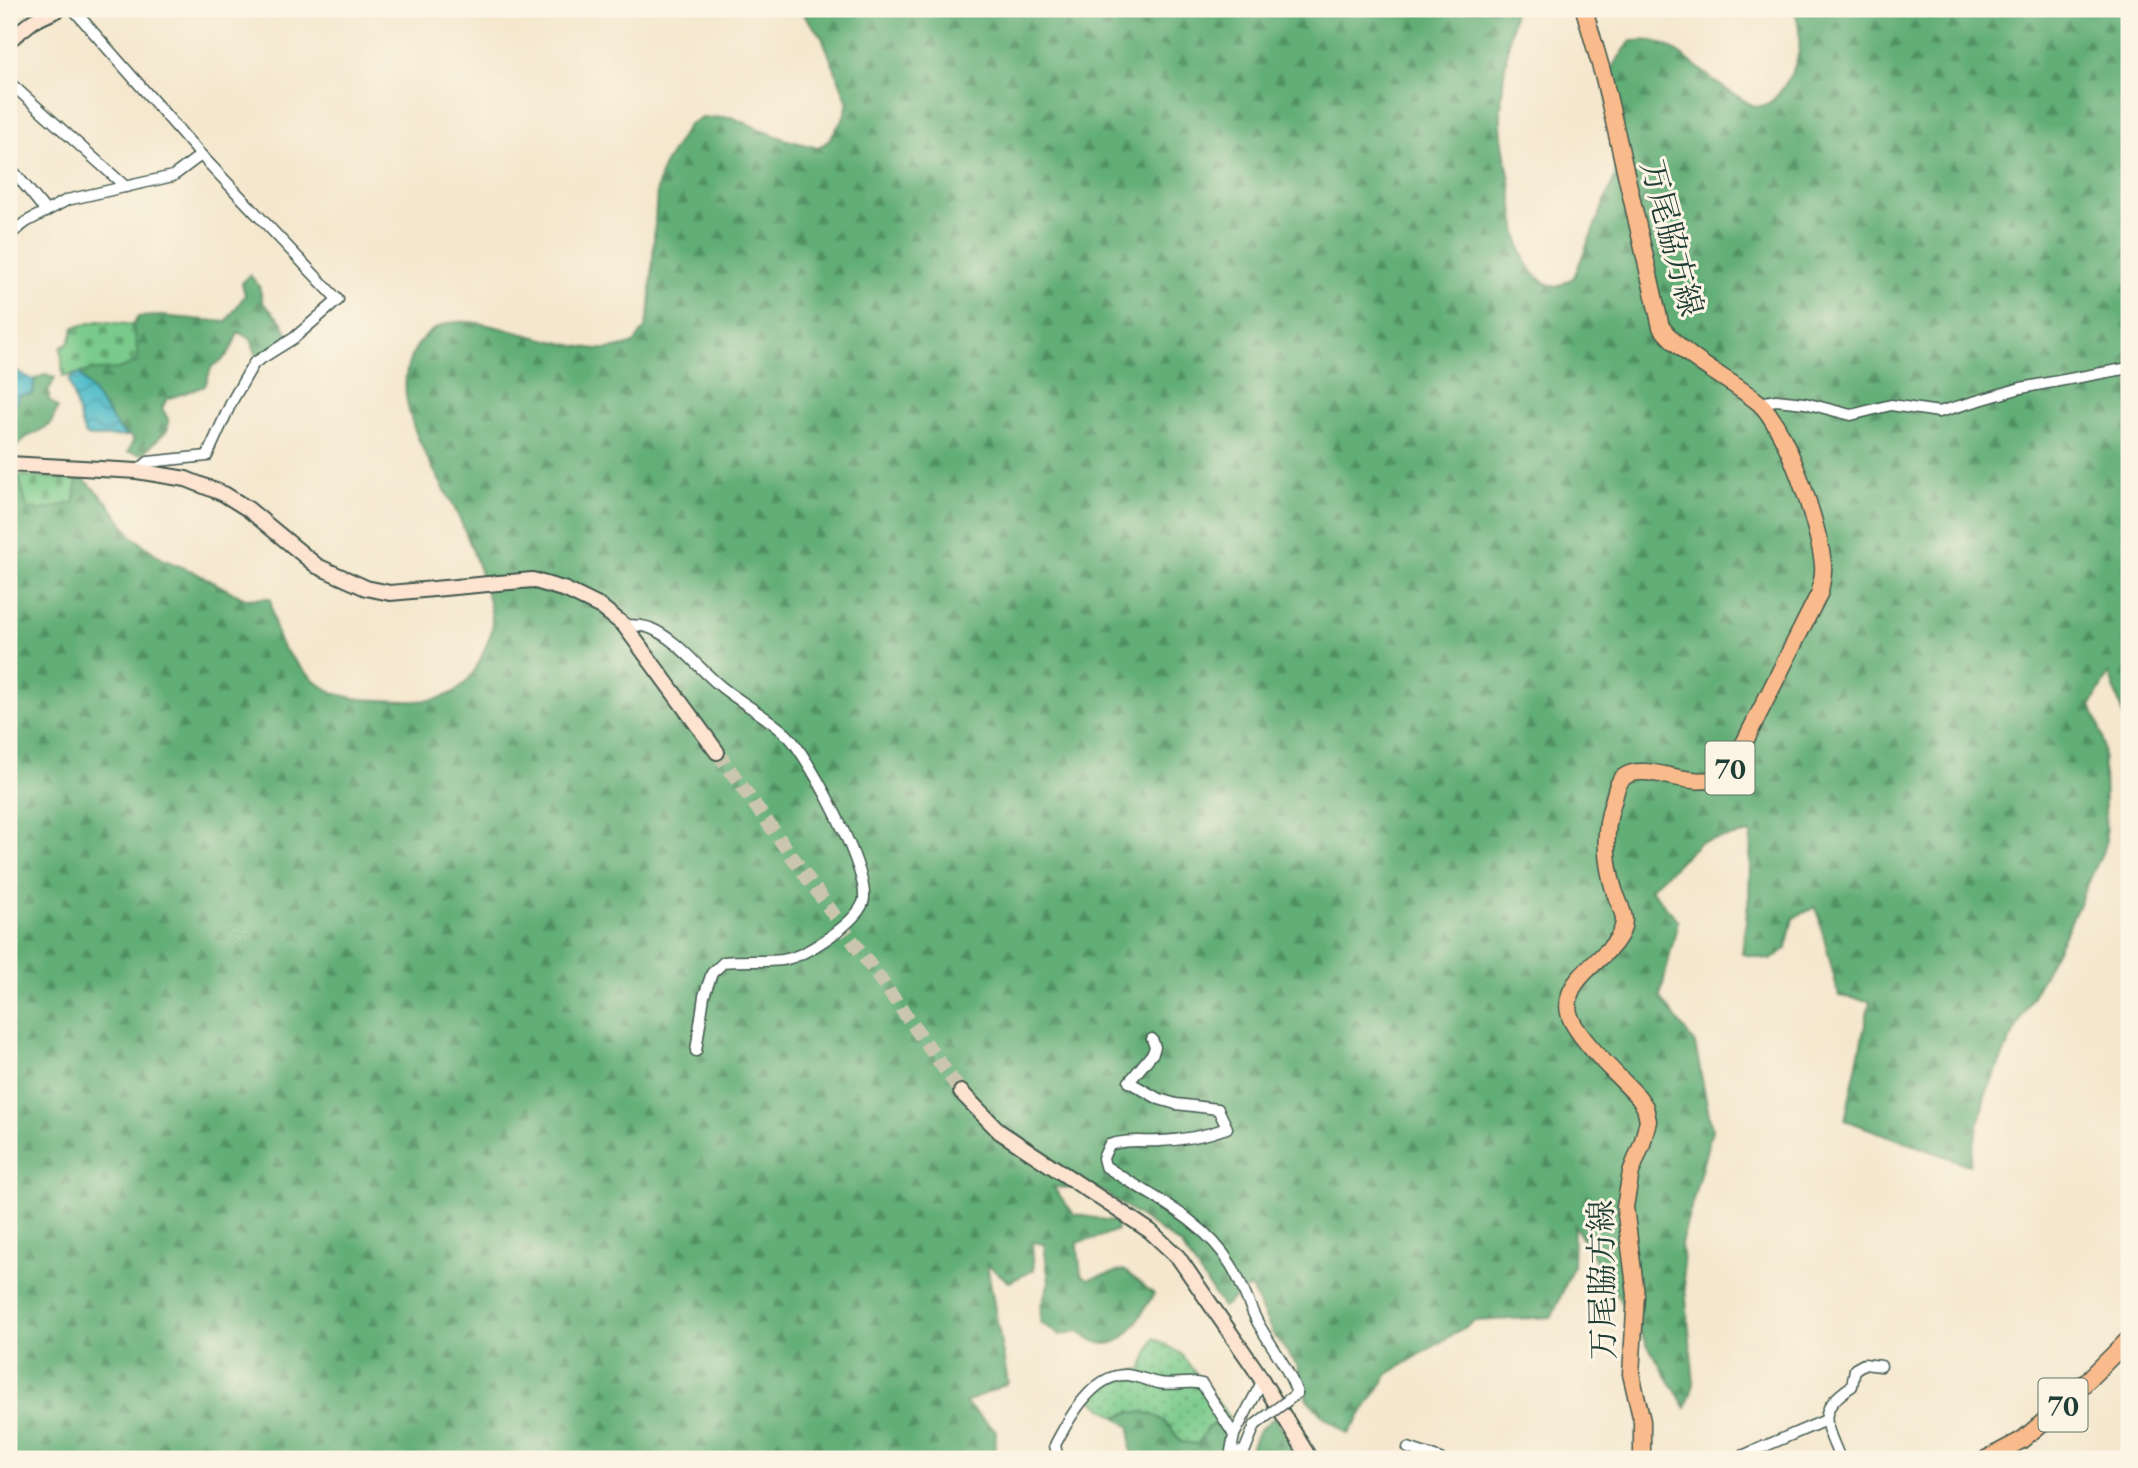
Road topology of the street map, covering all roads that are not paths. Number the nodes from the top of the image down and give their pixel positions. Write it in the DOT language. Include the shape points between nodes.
graph roads {
  1 [pos="59,9"];
  2 [pos="72,9"];
  3 [pos="1584,9"];
  4 [pos="9,40"];
  5 [pos="9,82"];
  6 [pos="201,155"];
  7 [pos="9,166"];
  8 [pos="126,187"];
  9 [pos="46,211"];
  10 [pos="9,235"];
  11 [pos="2129,368"];
  12 [pos="1759,403"];
  13 [pos="9,464"];
  14 [pos="137,471"];
  15 [pos="624,625"];
  16 [pos="717,752"];
  17 [pos="1152,1039"];
  18 [pos="696,1051"];
  19 [pos="961,1092"];
  20 [pos="2129,1339"];
  21 [pos="1881,1366"];
  22 [pos="1262,1382"];
  23 [pos="1825,1420"];
  24 [pos="1234,1435"];
  25 [pos="1408,1448"];
  26 [pos="1058,1459"];
  27 [pos="1310,1459"];
  28 [pos="1439,1459"];
  29 [pos="1642,1459"];
  30 [pos="1735,1459"];
  31 [pos="1840,1459"];
  32 [pos="1986,1459"];
  1 -- 4 [label="street" via="33,21"];
  2 -- 6 [label="street"];
  3 -- 12 [label="main road, 万尾脇方線 / 70" via="1661,327 1687,355"];
  5 -- 8 [label="street"];
  6 -- 8 [label="street" via="173,176"];
  6 -- 14 [label="street" via="338,300 295,338 254,363 207,456 148,462"];
  7 -- 9 [label="street"];
  8 -- 9 [label="street" via="67,201"];
  9 -- 10 [label="street"];
  11 -- 12 [label="street" via="2021,388 1939,412 1891,405 1851,415 1805,403"];
  12 -- 29 [label="main road, 万尾脇方線 / 70" via="1777,425 1809,508 1824,568 1820,592 1733,765 1720,777 1704,780 1644,772 1629,774 1619,782 1605,836 1607,866 1624,920 1618,936 1584,972 1569,1000 1574,1028 1646,1107 1648,1121 1625,1207 1636,1295 1631,1374 1642,1421"];
  13 -- 14 [label="street"];
  14 -- 15 [label="street" via="186,479 225,494 317,566 366,589 390,593 532,580 601,607"];
  15 -- 16 [label="street"];
  15 -- 18 [label="street" via="650,628 666,638 789,737 822,786 864,890 863,902 850,922 797,955 785,960 724,962 712,973"];
  17 -- 24 [label="street, bridge" via="1153,1053 1129,1082 1159,1099 1218,1109 1227,1128 1176,1140 1122,1140 1109,1145 1103,1158 1105,1167 1190,1220 1221,1251 1287,1369 1297,1394 1255,1424 1244,1452 1231,1451"];
  19 -- 22 [label="street" via="1000,1132 1150,1231 1178,1257"];
  20 -- 32 [label="main road, 70" via="2032,1432"];
  21 -- 23 [label="street" via="1864,1364 1855,1369 1852,1386 1834,1398"];
  22 -- 24 [label="street"];
  22 -- 27 [label="street"];
  23 -- 30 [label="street"];
  23 -- 31 [label="street"];
  24 -- 26 [label="street" via="1202,1384 1172,1385 1126,1375 1110,1378 1082,1399 1055,1445"];
  25 -- 28 [label="street"];
}
